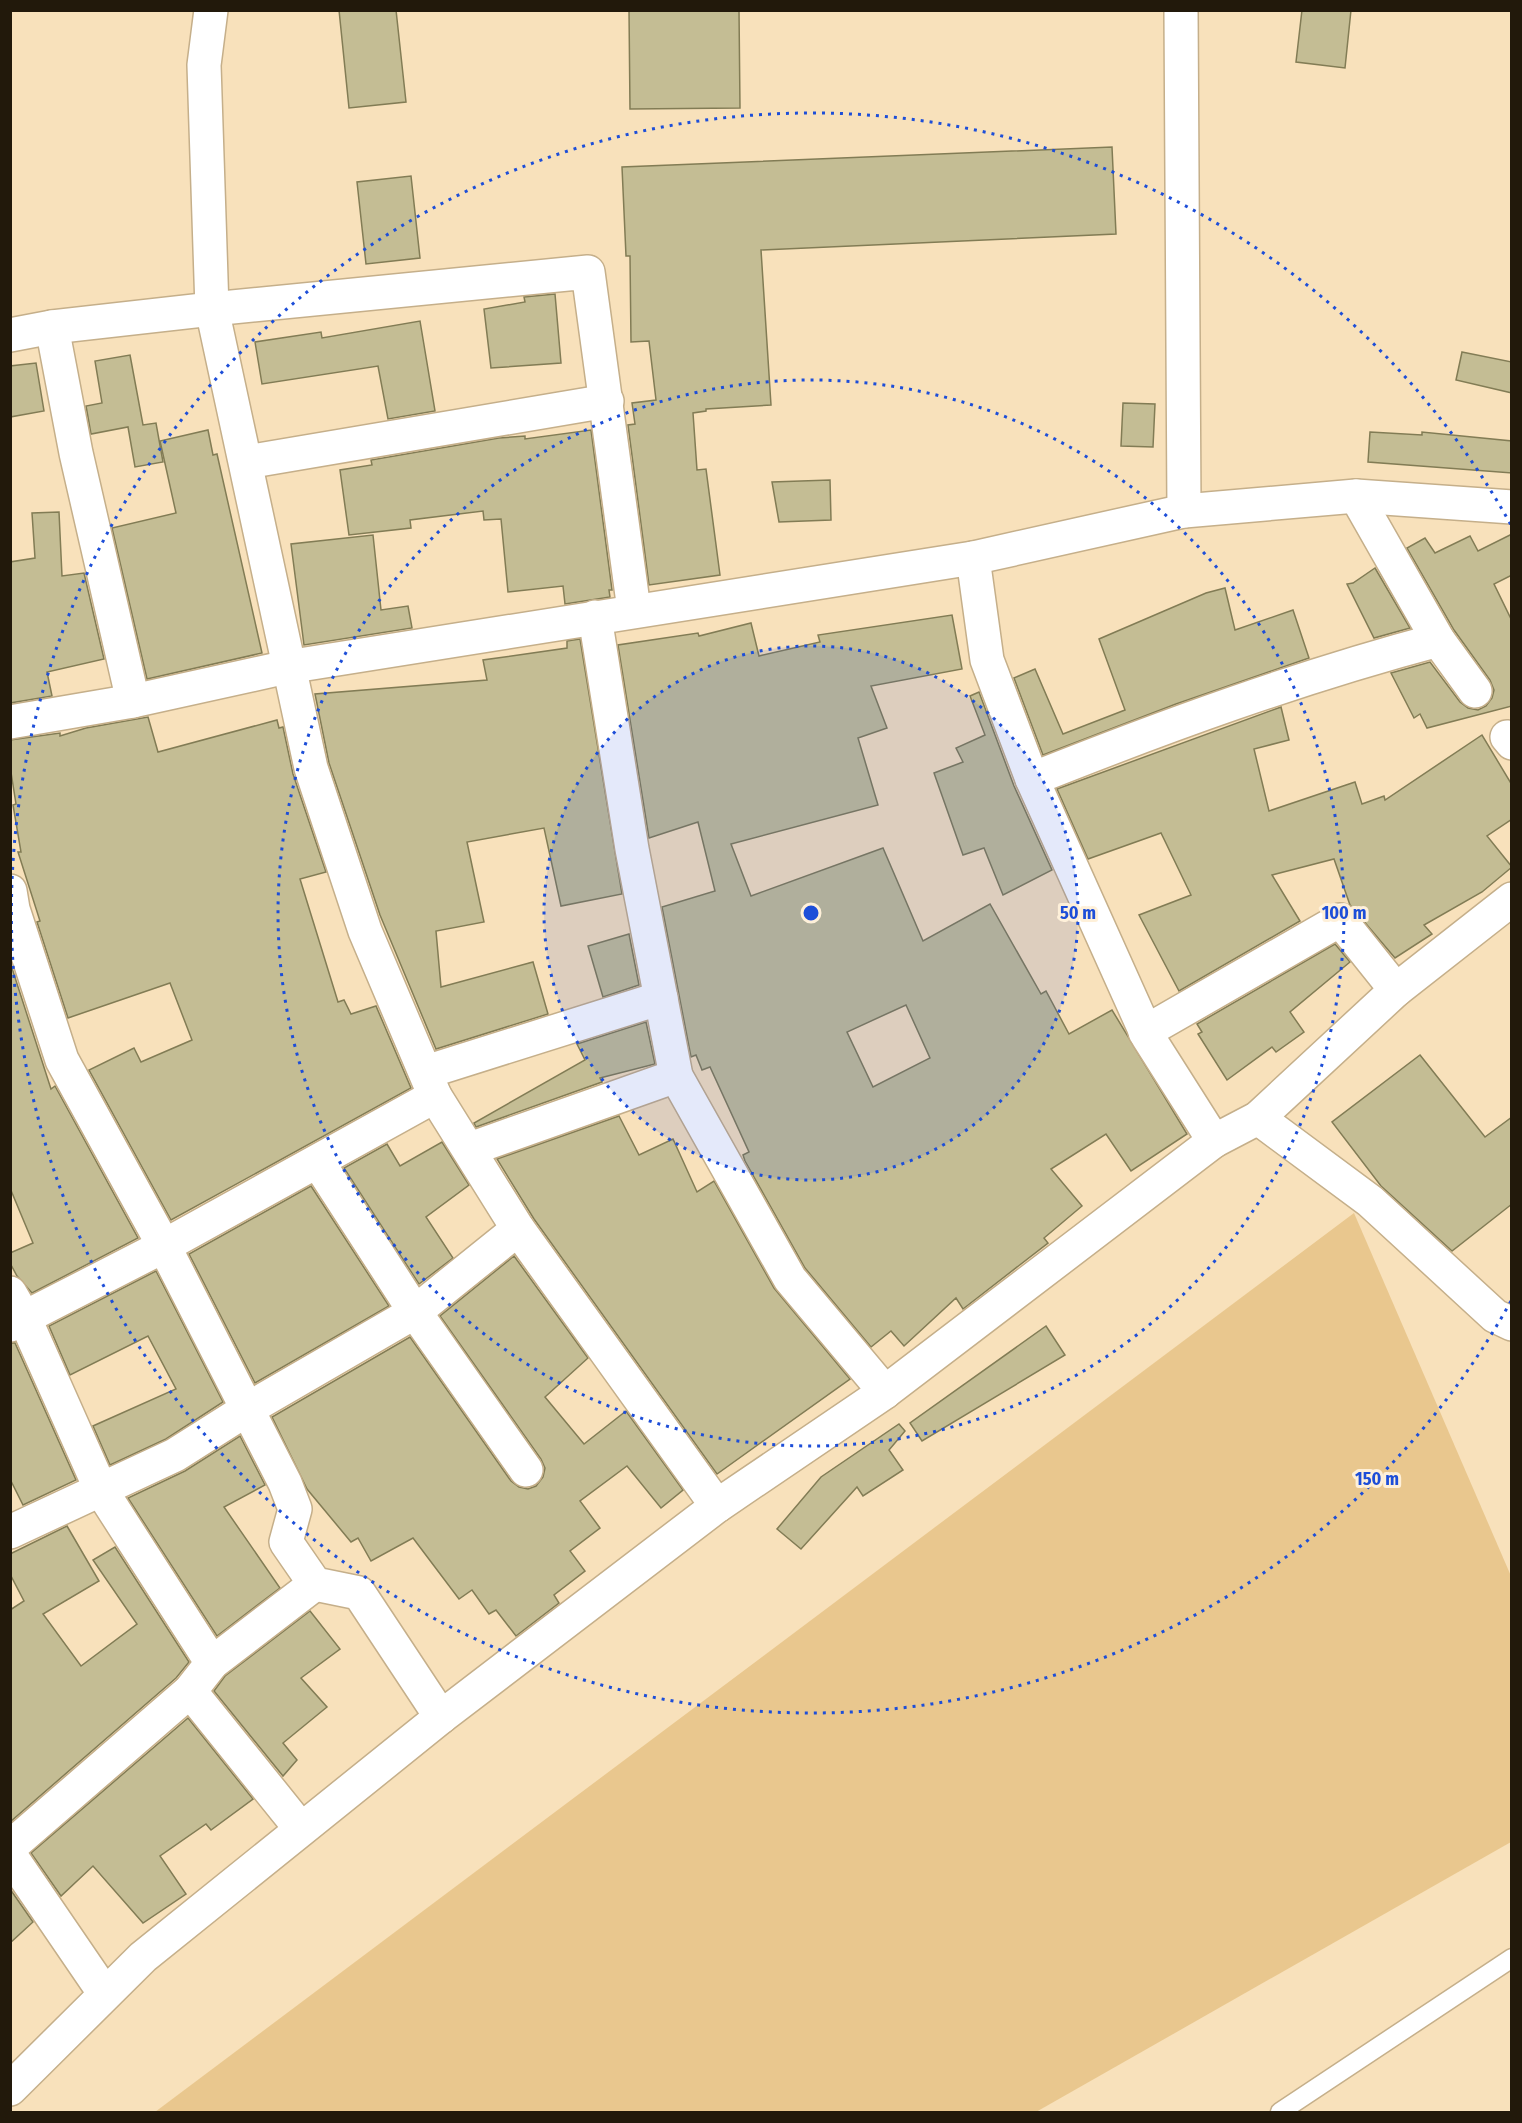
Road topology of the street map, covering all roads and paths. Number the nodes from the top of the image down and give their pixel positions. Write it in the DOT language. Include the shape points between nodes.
graph roads {
  1 [pos="211,10"];
  2 [pos="1181,10"];
  3 [pos="212,309"];
  4 [pos="52,327"];
  5 [pos="10,335"];
  6 [pos="606,401"];
  7 [pos="246,462"];
  8 [pos="1356,496"];
  9 [pos="1512,507"];
  10 [pos="1184,511"];
  11 [pos="973,558"];
  12 [pos="634,610"];
  13 [pos="595,617"];
  14 [pos="1438,640"];
  15 [pos="287,667"];
  16 [pos="1475,691"];
  17 [pos="133,701"];
  18 [pos="10,722"];
  19 [pos="1032,779"];
  20 [pos="10,891"];
  21 [pos="1512,899"];
  22 [pos="1396,990"];
  23 [pos="661,999"];
  24 [pos="1146,1032"];
  25 [pos="676,1076"];
  26 [pos="430,1084"];
  27 [pos="1258,1118"];
  28 [pos="1214,1141"];
  29 [pos="470,1149"];
  30 [pos="318,1162"];
  31 [pos="518,1229"];
  32 [pos="164,1246"];
  33 [pos="415,1312"];
  34 [pos="15,1313"];
  35 [pos="1506,1313"];
  36 [pos="885,1392"];
  37 [pos="246,1410"];
  38 [pos="526,1470"];
  39 [pos="101,1490"];
  40 [pos="717,1506"];
  41 [pos="12,1526"];
  42 [pos="315,1584"];
  43 [pos="212,1663"];
  44 [pos="190,1691"];
  45 [pos="441,1717"];
  46 [pos="302,1829"];
  47 [pos="12,1844"];
  48 [pos="1512,1958"];
  49 [pos="105,1994"];
  50 [pos="10,2089"];
  51 [pos="1280,2112"];
  1 -- 3 [label="street" via="204,65"];
  2 -- 10 [label="street"];
  3 -- 4 [label="street"];
  3 -- 6 [label="street" via="588,272"];
  3 -- 7 [label="street"];
  4 -- 5 [label="street"];
  4 -- 17 [label="street" via="75,453"];
  6 -- 7 [label="street"];
  6 -- 12 [label="street"];
  7 -- 15 [label="street"];
  8 -- 9 [label="street"];
  8 -- 10 [label="street"];
  8 -- 14 [label="street"];
  10 -- 11 [label="street"];
  11 -- 12 [label="street"];
  11 -- 19 [label="street" via="987,660"];
  12 -- 13 [label="street"];
  13 -- 15 [label="street"];
  13 -- 23 [label="street" via="632,849"];
  14 -- 16 [label="street"];
  14 -- 19 [label="street" via="1343,665 1149,732"];
  15 -- 17 [label="street"];
  15 -- 26 [label="street" via="311,768 365,931"];
  17 -- 18 [label="street"];
  19 -- 24 [label="street"];
  20 -- 32 [label="street" via="62,1060"];
  21 -- 22 [label="street"];
  22 -- 24 [label="street" via="1340,920"];
  22 -- 27 [label="street"];
  23 -- 25 [label="street"];
  23 -- 26 [label="street"];
  24 -- 28 [label="street"];
  25 -- 29 [label="street"];
  25 -- 36 [label="street" via="790,1279"];
  26 -- 29 [label="street"];
  26 -- 30 [label="street"];
  27 -- 28 [label="street"];
  27 -- 35 [label="street" via="1370,1201"];
  28 -- 36 [label="street"];
  29 -- 31 [label="street"];
  30 -- 32 [label="street"];
  30 -- 33 [label="street"];
  31 -- 33 [label="street"];
  31 -- 40 [label="street"];
  32 -- 34 [label="street"];
  32 -- 37 [label="street"];
  33 -- 37 [label="street"];
  33 -- 38 [label="street"];
  34 -- 39 [label="street"];
  36 -- 40 [label="street"];
  37 -- 39 [label="street" via="175,1455"];
  37 -- 42 [label="street" via="295,1509 286,1542"];
  39 -- 41 [label="street"];
  39 -- 43 [label="street"];
  40 -- 45 [label="street"];
  42 -- 43 [label="street"];
  42 -- 45 [label="street" via="359,1593"];
  43 -- 44 [label="street"];
  44 -- 46 [label="street"];
  44 -- 47 [label="street"];
  45 -- 46 [label="street"];
  46 -- 49 [label="street" via="143,1957"];
  47 -- 49 [label="street"];
  48 -- 51 [label="lane"];
  49 -- 50 [label="street"];
}
